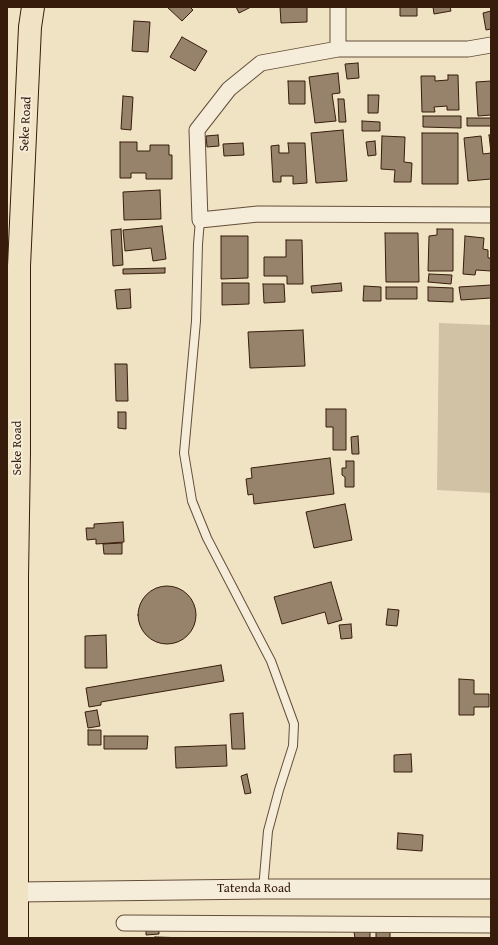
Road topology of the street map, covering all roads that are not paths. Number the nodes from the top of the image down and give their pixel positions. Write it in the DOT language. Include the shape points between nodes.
graph roads {
  1 [pos="33,7"];
  2 [pos="338,7"];
  3 [pos="491,45"];
  4 [pos="338,49"];
  5 [pos="491,214"];
  6 [pos="200,220"];
  7 [pos="263,889"];
  8 [pos="491,889"];
  9 [pos="12,894"];
  10 [pos="124,923"];
  11 [pos="491,925"];
  12 [pos="17,938"];
  1 -- 9 [label="main road, Seke Road" via="19,266 19,452"];
  2 -- 4 [label="street"];
  3 -- 4 [label="street" via="468,49"];
  4 -- 6 [label="street" via="261,62 229,89 197,130"];
  5 -- 6 [label="street" via="258,214"];
  6 -- 7 [label="lane" via="196,321 184,453 192,501 208,538 271,661 294,724 293,746 268,831"];
  7 -- 8 [label="street, Tatenda Road"];
  7 -- 9 [label="street, Tatenda Road"];
  9 -- 12 [label="main road, Seke Road"];
  10 -- 11 [label="street"];
}
